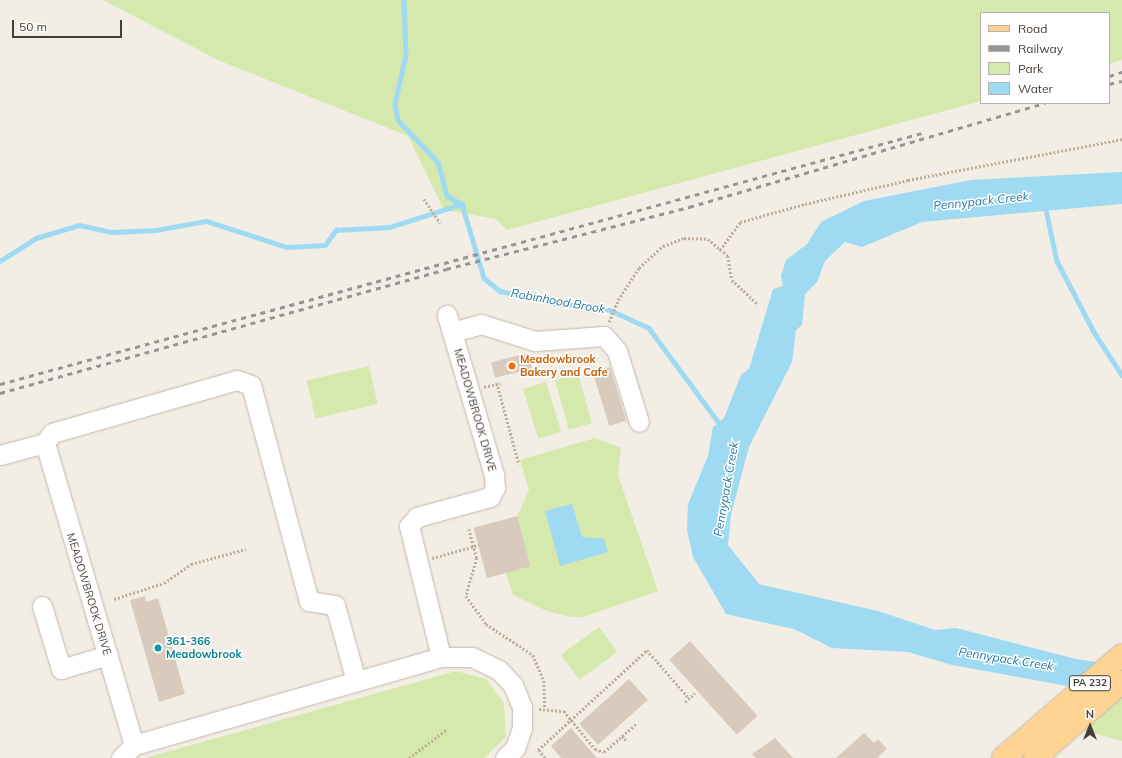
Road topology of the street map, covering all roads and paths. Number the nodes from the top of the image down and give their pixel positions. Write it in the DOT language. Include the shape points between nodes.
graph roads {
  1 [pos="1122,139"];
  2 [pos="424,200"];
  3 [pos="440,223"];
  4 [pos="720,250"];
  5 [pos="758,304"];
  6 [pos="607,328"];
  7 [pos="500,382"];
  8 [pos="497,384"];
  9 [pos="480,388"];
  10 [pos="639,422"];
  11 [pos="45,443"];
  12 [pos="0,455"];
  13 [pos="519,464"];
  14 [pos="469,529"];
  15 [pos="479,545"];
  16 [pos="473,547"];
  17 [pos="246,549"];
  18 [pos="430,559"];
  19 [pos="114,599"];
  20 [pos="42,606"];
  21 [pos="108,655"];
  22 [pos="1122,655"];
  23 [pos="441,657"];
  24 [pos="356,681"];
  25 [pos="1122,682"];
  26 [pos="694,693"];
  27 [pos="689,698"];
  28 [pos="685,702"];
  29 [pos="545,708"];
  30 [pos="536,709"];
  31 [pos="572,717"];
  32 [pos="636,724"];
  33 [pos="447,729"];
  34 [pos="622,736"];
  35 [pos="627,741"];
  36 [pos="128,752"];
  37 [pos="507,757"];
  38 [pos="409,758"];
  39 [pos="545,758"];
  40 [pos="1003,758"];
  41 [pos="1035,758"];
  1 -- 4 [label="path" via="908,180 805,204 740,222"];
  2 -- 3 [label="path"];
  4 -- 5 [label="path" via="728,256 732,280"];
  4 -- 6 [label="path" via="708,239 684,238 663,246 639,268 618,300"];
  7 -- 8 [label="path"];
  8 -- 9 [label="path"];
  8 -- 13 [label="path"];
  10 -- 23 [label="street, MEADOWBROOK DRIVE" via="617,351 604,336 534,341 480,324 449,323 494,474 495,488 490,497 417,517 409,526"];
  11 -- 12 [label="street"];
  11 -- 21 [label="street, MEADOWBROOK DRIVE"];
  11 -- 24 [label="street" via="52,433 237,380 251,385 309,601 322,600 335,605"];
  14 -- 16 [label="path"];
  15 -- 16 [label="path"];
  16 -- 18 [label="path"];
  16 -- 29 [label="path" via="477,558 466,596 486,624 533,655 544,681"];
  17 -- 19 [label="path" via="191,564 164,583"];
  20 -- 21 [label="street" via="61,669"];
  21 -- 36 [label="street, MEADOWBROOK DRIVE"];
  22 -- 40 [label="main road, PA 232"];
  23 -- 24 [label="street, MEADOWBROOK DRIVE"];
  23 -- 37 [label="street, MEADOWBROOK DRIVE" via="472,657 499,670 513,685 522,707 522,728"];
  24 -- 36 [label="street, MEADOWBROOK DRIVE"];
  25 -- 41 [label="main road, PA 232"];
  26 -- 27 [label="path"];
  27 -- 28 [label="path"];
  27 -- 31 [label="path" via="647,650"];
  29 -- 30 [label="path"];
  29 -- 31 [label="path" via="564,711"];
  31 -- 34 [label="path" via="577,729 595,749 604,752"];
  31 -- 39 [label="path" via="538,750"];
  32 -- 34 [label="path"];
  33 -- 38 [label="path"];
  34 -- 35 [label="path"];
}
